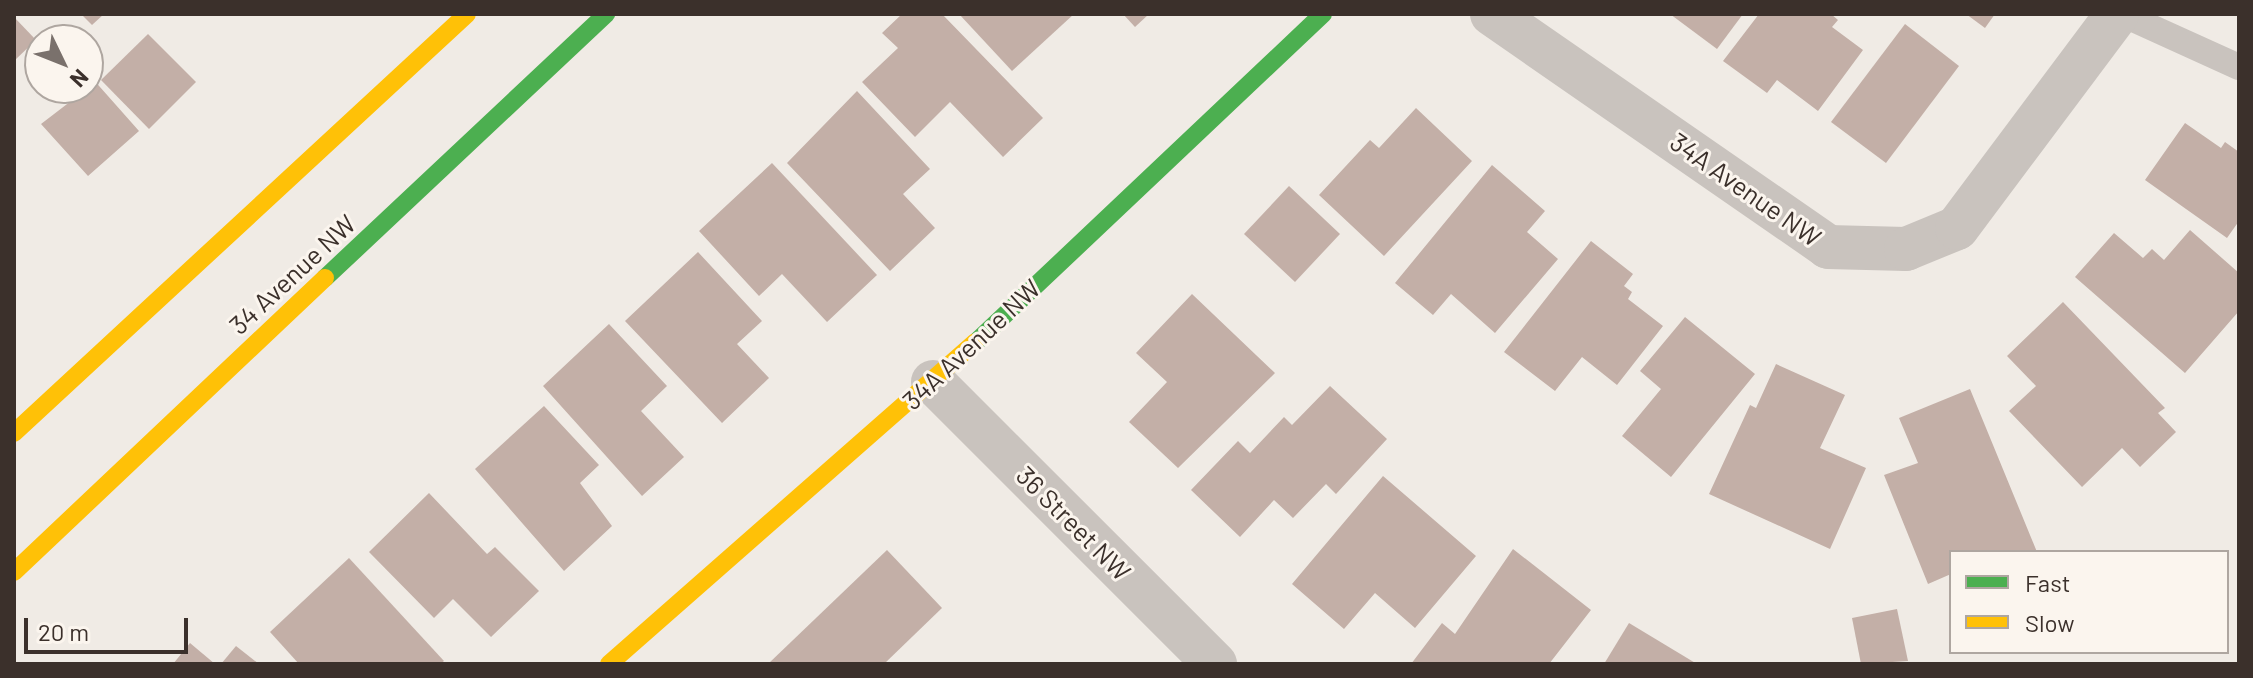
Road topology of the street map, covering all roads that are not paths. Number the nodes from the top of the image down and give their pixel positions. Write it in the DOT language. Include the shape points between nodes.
graph roads {
  1 [pos="467,14"];
  2 [pos="606,14"];
  3 [pos="1323,14"];
  4 [pos="1492,14"];
  5 [pos="2120,14"];
  6 [pos="2239,67"];
  7 [pos="933,382"];
  8 [pos="14,433"];
  9 [pos="14,572"];
  10 [pos="609,664"];
  11 [pos="1215,664"];
  1 -- 8 [label="main road"];
  2 -- 9 [label="main road, 34 Avenue NW"];
  3 -- 7 [label="main road, 34A Avenue NW"];
  4 -- 5 [label="street, 34A Avenue NW" via="1828,247 1906,249 1957,228"];
  5 -- 6 [label="lane"];
  7 -- 10 [label="main road, 34A Avenue NW"];
  7 -- 11 [label="street, 36 Street NW"];
}
